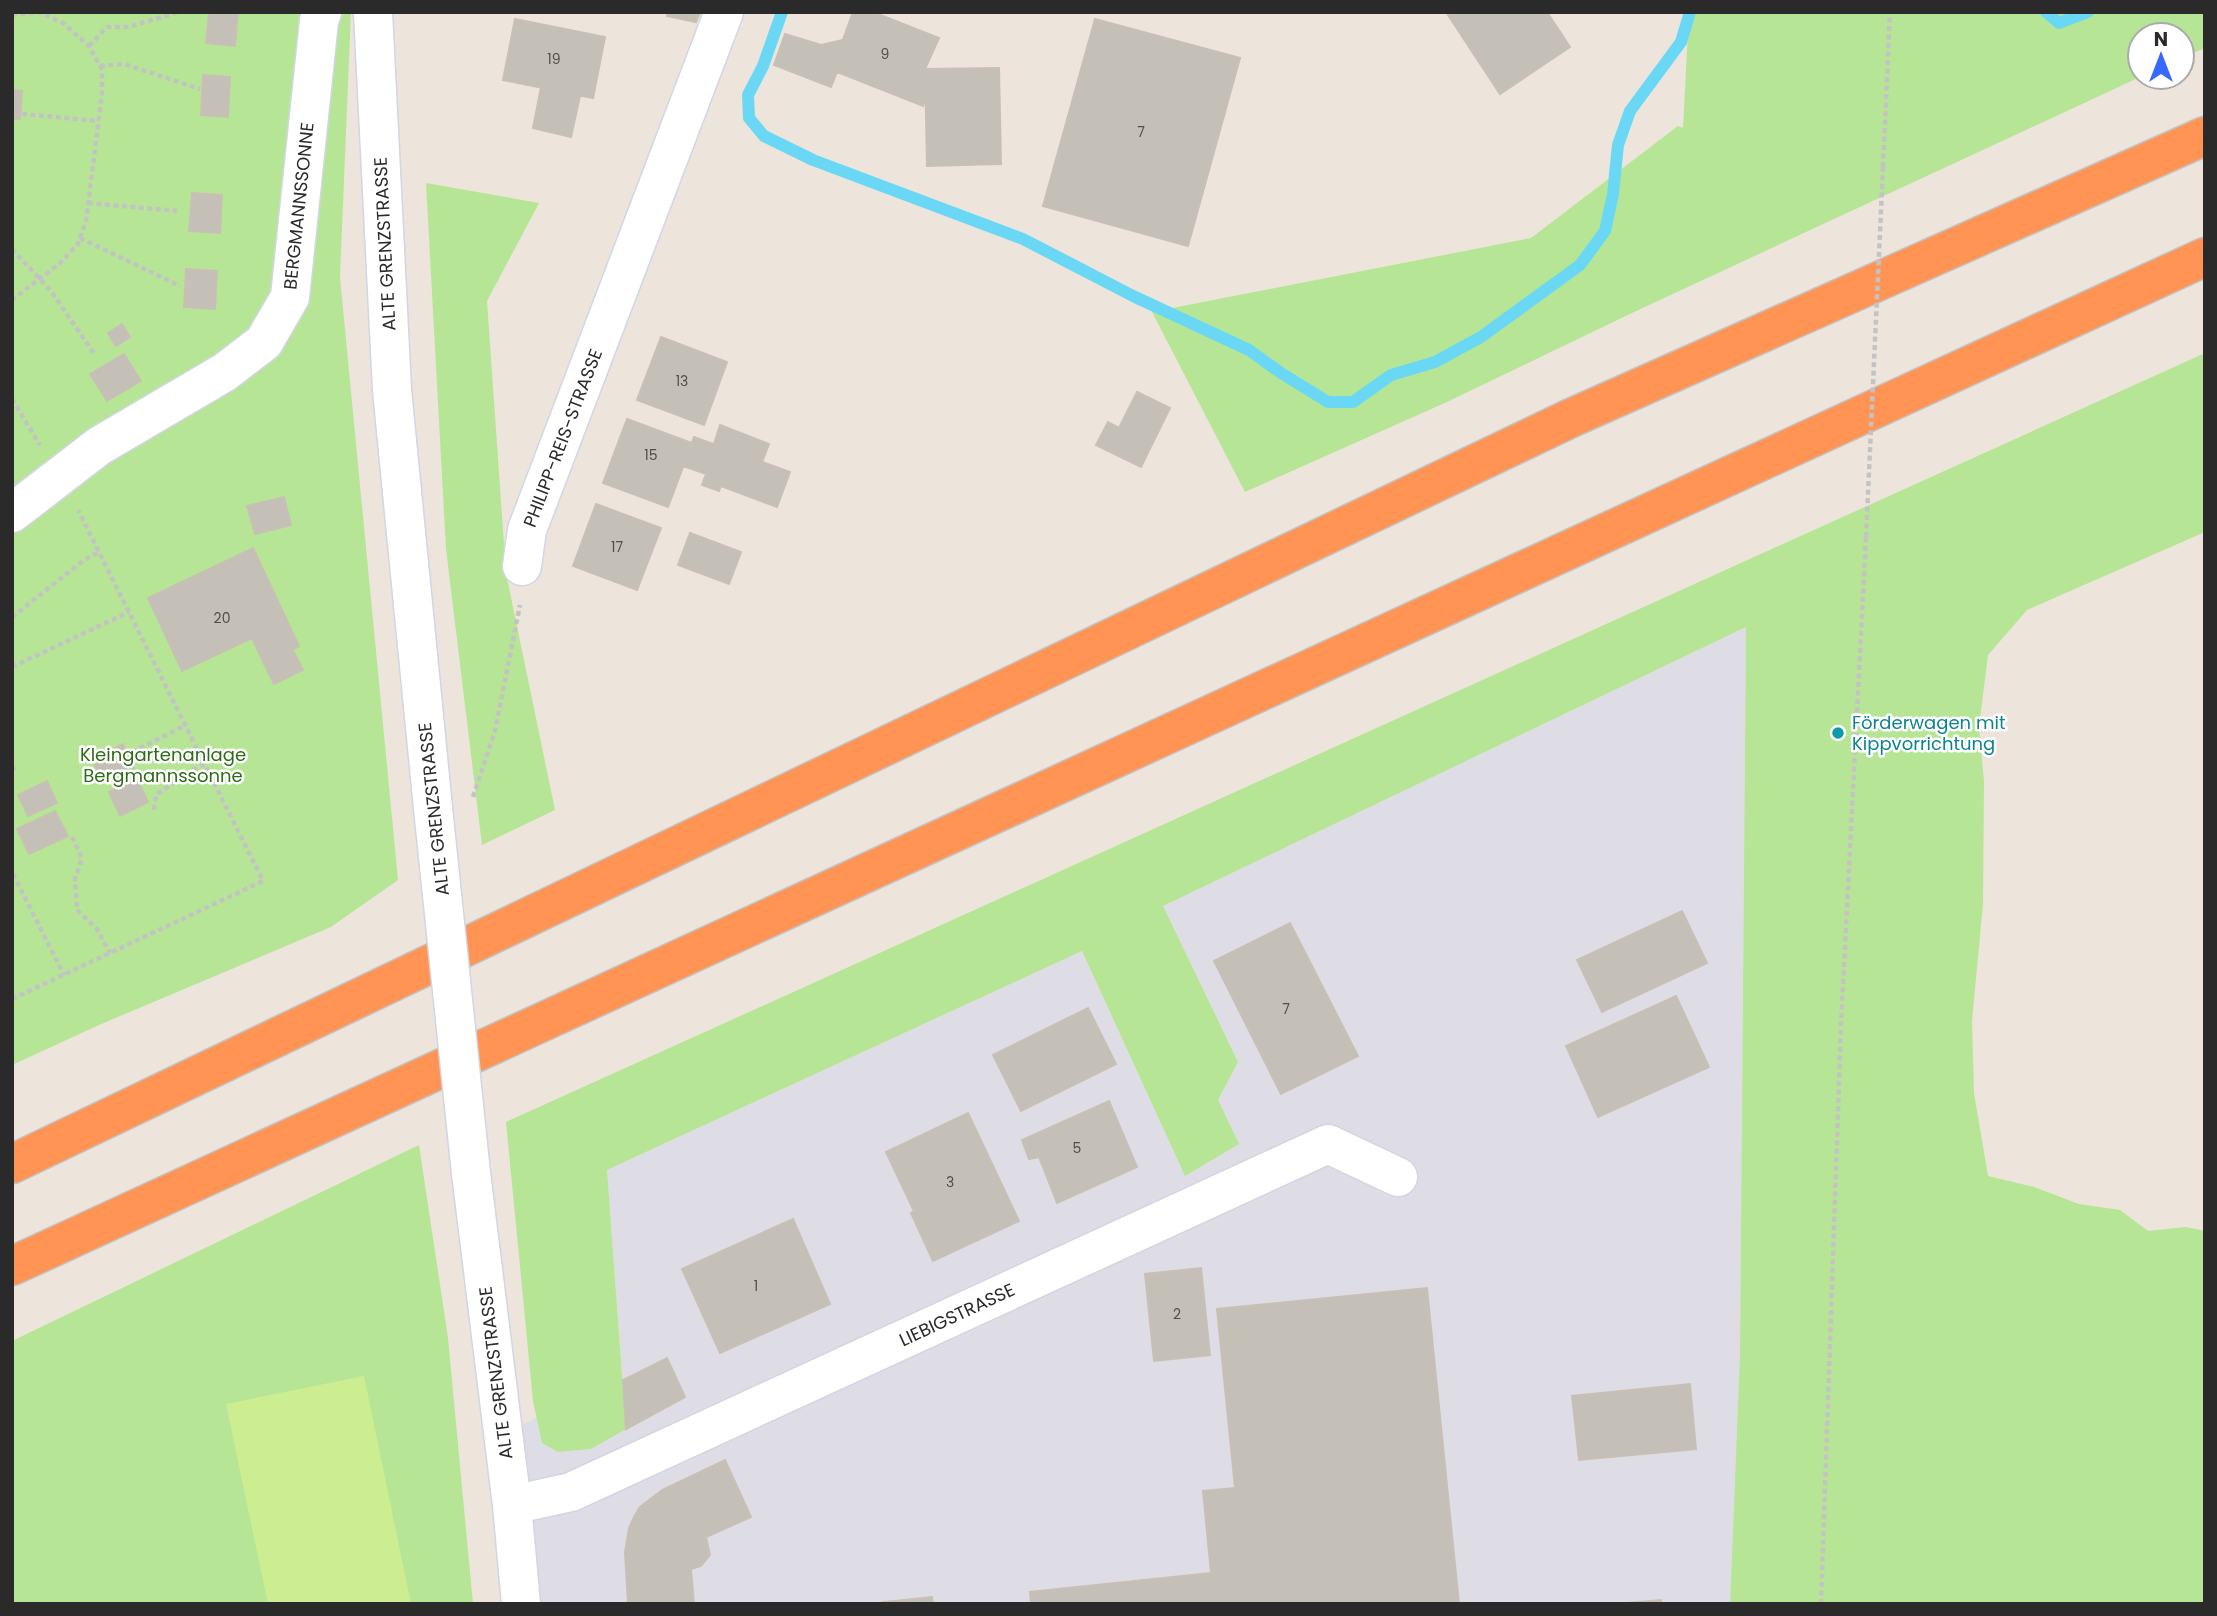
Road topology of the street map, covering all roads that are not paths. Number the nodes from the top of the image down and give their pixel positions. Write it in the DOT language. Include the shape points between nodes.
graph roads {
  1 [pos="322,12"];
  2 [pos="373,12"];
  3 [pos="724,12"];
  4 [pos="2205,135"];
  5 [pos="2205,257"];
  6 [pos="12,513"];
  7 [pos="522,566"];
  8 [pos="12,1164"];
  9 [pos="1398,1177"];
  10 [pos="12,1266"];
  11 [pos="512,1505"];
  12 [pos="521,1604"];
  1 -- 6 [label="street, BERGMANNSSONNE" via="290,297 264,342 225,372 99,446"];
  2 -- 11 [label="street, ALTE GRENZSTRASSE, bridge" via="392,390 449,805 471,1173"];
  3 -- 7 [label="street, PHILIPP-REIS-STRASSE" via="527,530"];
  4 -- 8 [label="highway" via="1571,418"];
  5 -- 10 [label="highway"];
  9 -- 11 [label="street, LIEBIGSTRASSE" via="1328,1144 571,1492"];
  11 -- 12 [label="street, ALTE GRENZSTRASSE"];
}
